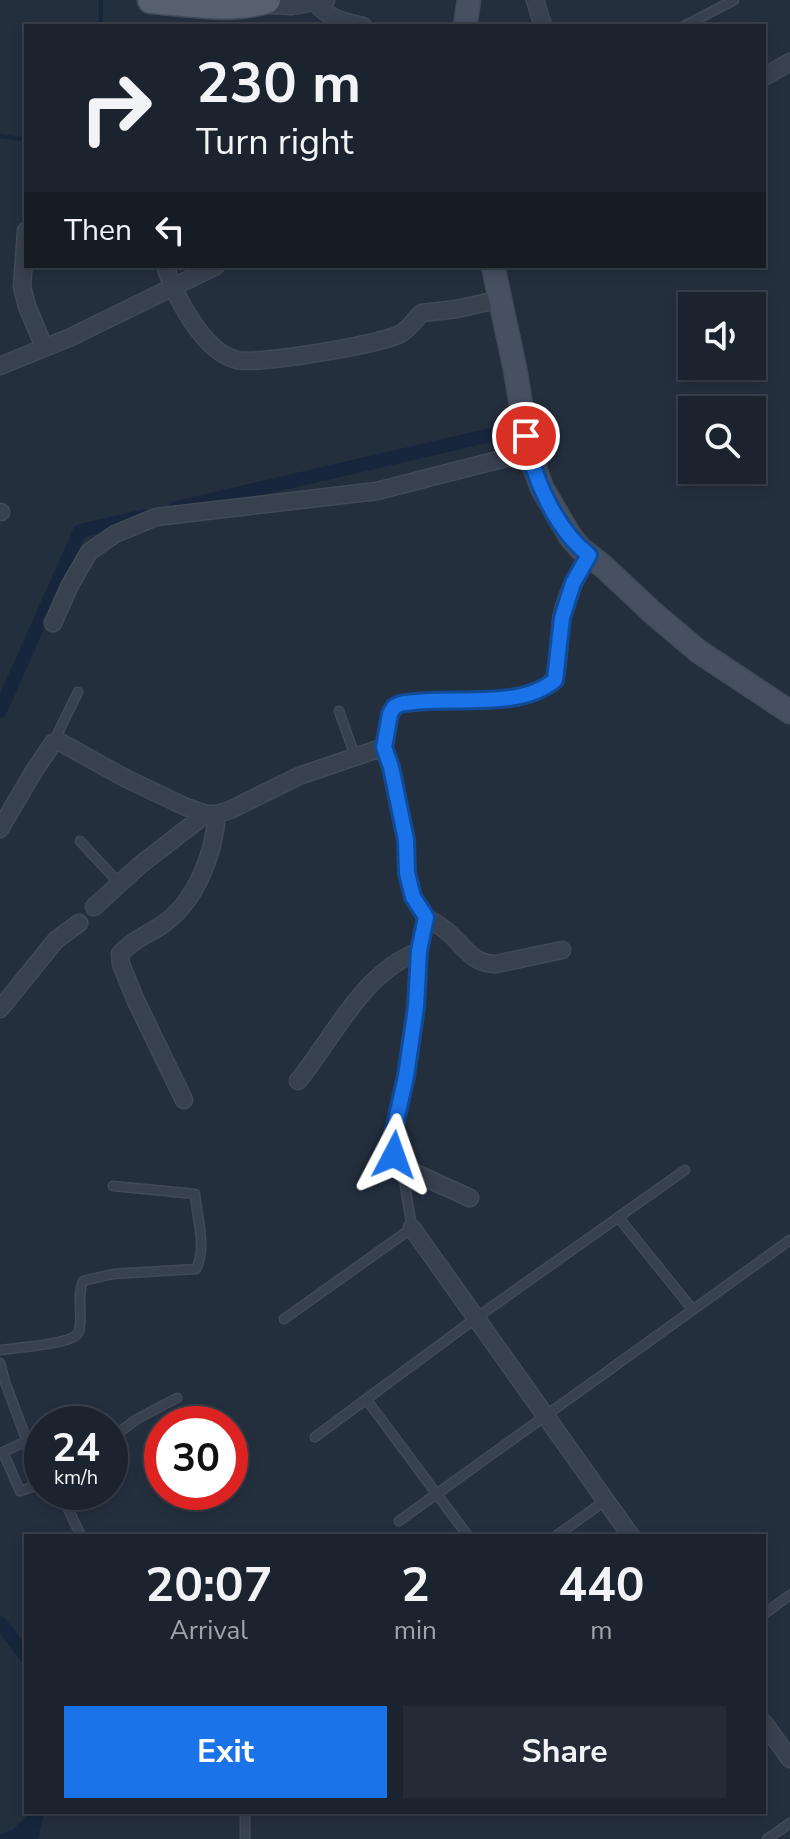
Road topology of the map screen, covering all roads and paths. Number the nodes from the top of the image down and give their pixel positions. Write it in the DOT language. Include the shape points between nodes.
graph roads {
  1 [pos="151,0"];
  2 [pos="469,0"];
  3 [pos="535,0"];
  4 [pos="734,0"];
  5 [pos="320,1"];
  6 [pos="261,2"];
  7 [pos="214,15"];
  8 [pos="355,24"];
  9 [pos="465,24"];
  10 [pos="542,24"];
  11 [pos="688,24"];
  12 [pos="789,64"];
  13 [pos="766,76"];
  14 [pos="24,259"];
  15 [pos="166,268"];
  16 [pos="212,268"];
  17 [pos="493,268"];
  18 [pos="172,287"];
  19 [pos="501,299"];
  20 [pos="44,347"];
  21 [pos="0,366"];
  22 [pos="529,452"];
  23 [pos="589,555"];
  24 [pos="53,623"];
  25 [pos="78,692"];
  26 [pos="339,711"];
  27 [pos="790,712"];
  28 [pos="53,743"];
  29 [pos="384,747"];
  30 [pos="355,756"];
  31 [pos="212,814"];
  32 [pos="0,829"];
  33 [pos="80,841"];
  34 [pos="120,883"];
  35 [pos="94,907"];
  36 [pos="426,917"];
  37 [pos="79,923"];
  38 [pos="562,950"];
  39 [pos="419,951"];
  40 [pos="0,1008"];
  41 [pos="298,1081"];
  42 [pos="184,1100"];
  43 [pos="402,1167"];
  44 [pos="685,1170"];
  45 [pos="113,1186"];
  46 [pos="470,1198"];
  47 [pos="618,1217"];
  48 [pos="412,1228"];
  49 [pos="790,1240"];
  50 [pos="693,1310"];
  51 [pos="476,1318"];
  52 [pos="284,1319"];
  53 [pos="0,1350"];
  54 [pos="0,1363"];
  55 [pos="177,1398"];
  56 [pos="366,1399"];
  57 [pos="545,1415"];
  58 [pos="128,1426"];
  59 [pos="24,1433"];
  60 [pos="315,1437"];
  61 [pos="24,1442"];
  62 [pos="24,1490"];
  63 [pos="437,1493"];
  64 [pos="606,1500"];
  65 [pos="69,1510"];
  66 [pos="399,1521"];
  67 [pos="80,1534"];
  68 [pos="467,1534"];
  69 [pos="559,1534"];
  70 [pos="630,1534"];
  71 [pos="790,1595"];
  72 [pos="766,1613"];
  73 [pos="766,1726"];
  74 [pos="790,1759"];
  75 [pos="245,1814"];
  76 [pos="790,1823"];
  77 [pos="245,1839"];
  78 [pos="767,1839"];
  1 -- 7 [label="main road"];
  2 -- 9 [label="street"];
  3 -- 10 [label="street"];
  4 -- 11 [label="lane"];
  5 -- 6 [label="street" via="292,6"];
  5 -- 8 [label="street" via="323,12"];
  6 -- 7 [label="main road"];
  12 -- 13 [label="street"];
  14 -- 20 [label="street" via="22,287"];
  15 -- 18 [label="street"];
  16 -- 18 [label="street"];
  17 -- 19 [label="street"];
  18 -- 19 [label="street" via="219,351 236,360 263,361 376,341 398,335 422,313"];
  18 -- 20 [label="street"];
  19 -- 22 [label="street"];
  20 -- 21 [label="street"];
  22 -- 23 [label="street" via="559,520"];
  22 -- 24 [label="street" via="377,491 156,517 89,552"];
  23 -- 27 [label="street" via="698,651"];
  23 -- 29 [label="street" via="562,618 555,680 540,690 504,698 400,704 390,714"];
  25 -- 28 [label="lane"];
  26 -- 30 [label="lane"];
  28 -- 31 [label="street" via="186,807"];
  28 -- 32 [label="street"];
  29 -- 30 [label="street"];
  29 -- 36 [label="street" via="406,840 407,873 413,897"];
  30 -- 31 [label="street"];
  31 -- 34 [label="street"];
  31 -- 42 [label="street" via="216,833 186,902 120,954 136,1001"];
  33 -- 34 [label="lane"];
  34 -- 35 [label="street"];
  36 -- 38 [label="street" via="485,964"];
  36 -- 39 [label="street"];
  37 -- 40 [label="street" via="56,940"];
  39 -- 41 [label="street" via="369,986"];
  39 -- 43 [label="street" via="406,1076 391,1143"];
  43 -- 46 [label="street"];
  43 -- 48 [label="lane"];
  44 -- 47 [label="lane"];
  45 -- 53 [label="lane" via="195,1194 201,1244 196,1269 83,1281 81,1329 75,1337"];
  47 -- 50 [label="lane"];
  47 -- 51 [label="lane"];
  48 -- 51 [label="street"];
  48 -- 52 [label="lane"];
  49 -- 50 [label="lane"];
  50 -- 57 [label="lane"];
  51 -- 56 [label="lane"];
  51 -- 57 [label="street"];
  54 -- 59 [label="lane"];
  55 -- 58 [label="lane"];
  56 -- 60 [label="lane"];
  56 -- 63 [label="lane"];
  57 -- 63 [label="lane"];
  57 -- 64 [label="street"];
  61 -- 62 [label="lane" via="3,1452 20,1491"];
  63 -- 66 [label="lane"];
  63 -- 68 [label="lane"];
  64 -- 69 [label="lane"];
  64 -- 70 [label="street"];
  65 -- 67 [label="lane"];
  71 -- 72 [label="lane"];
  73 -- 74 [label="street"];
  75 -- 77 [label="lane"];
  76 -- 78 [label="lane"];
}
